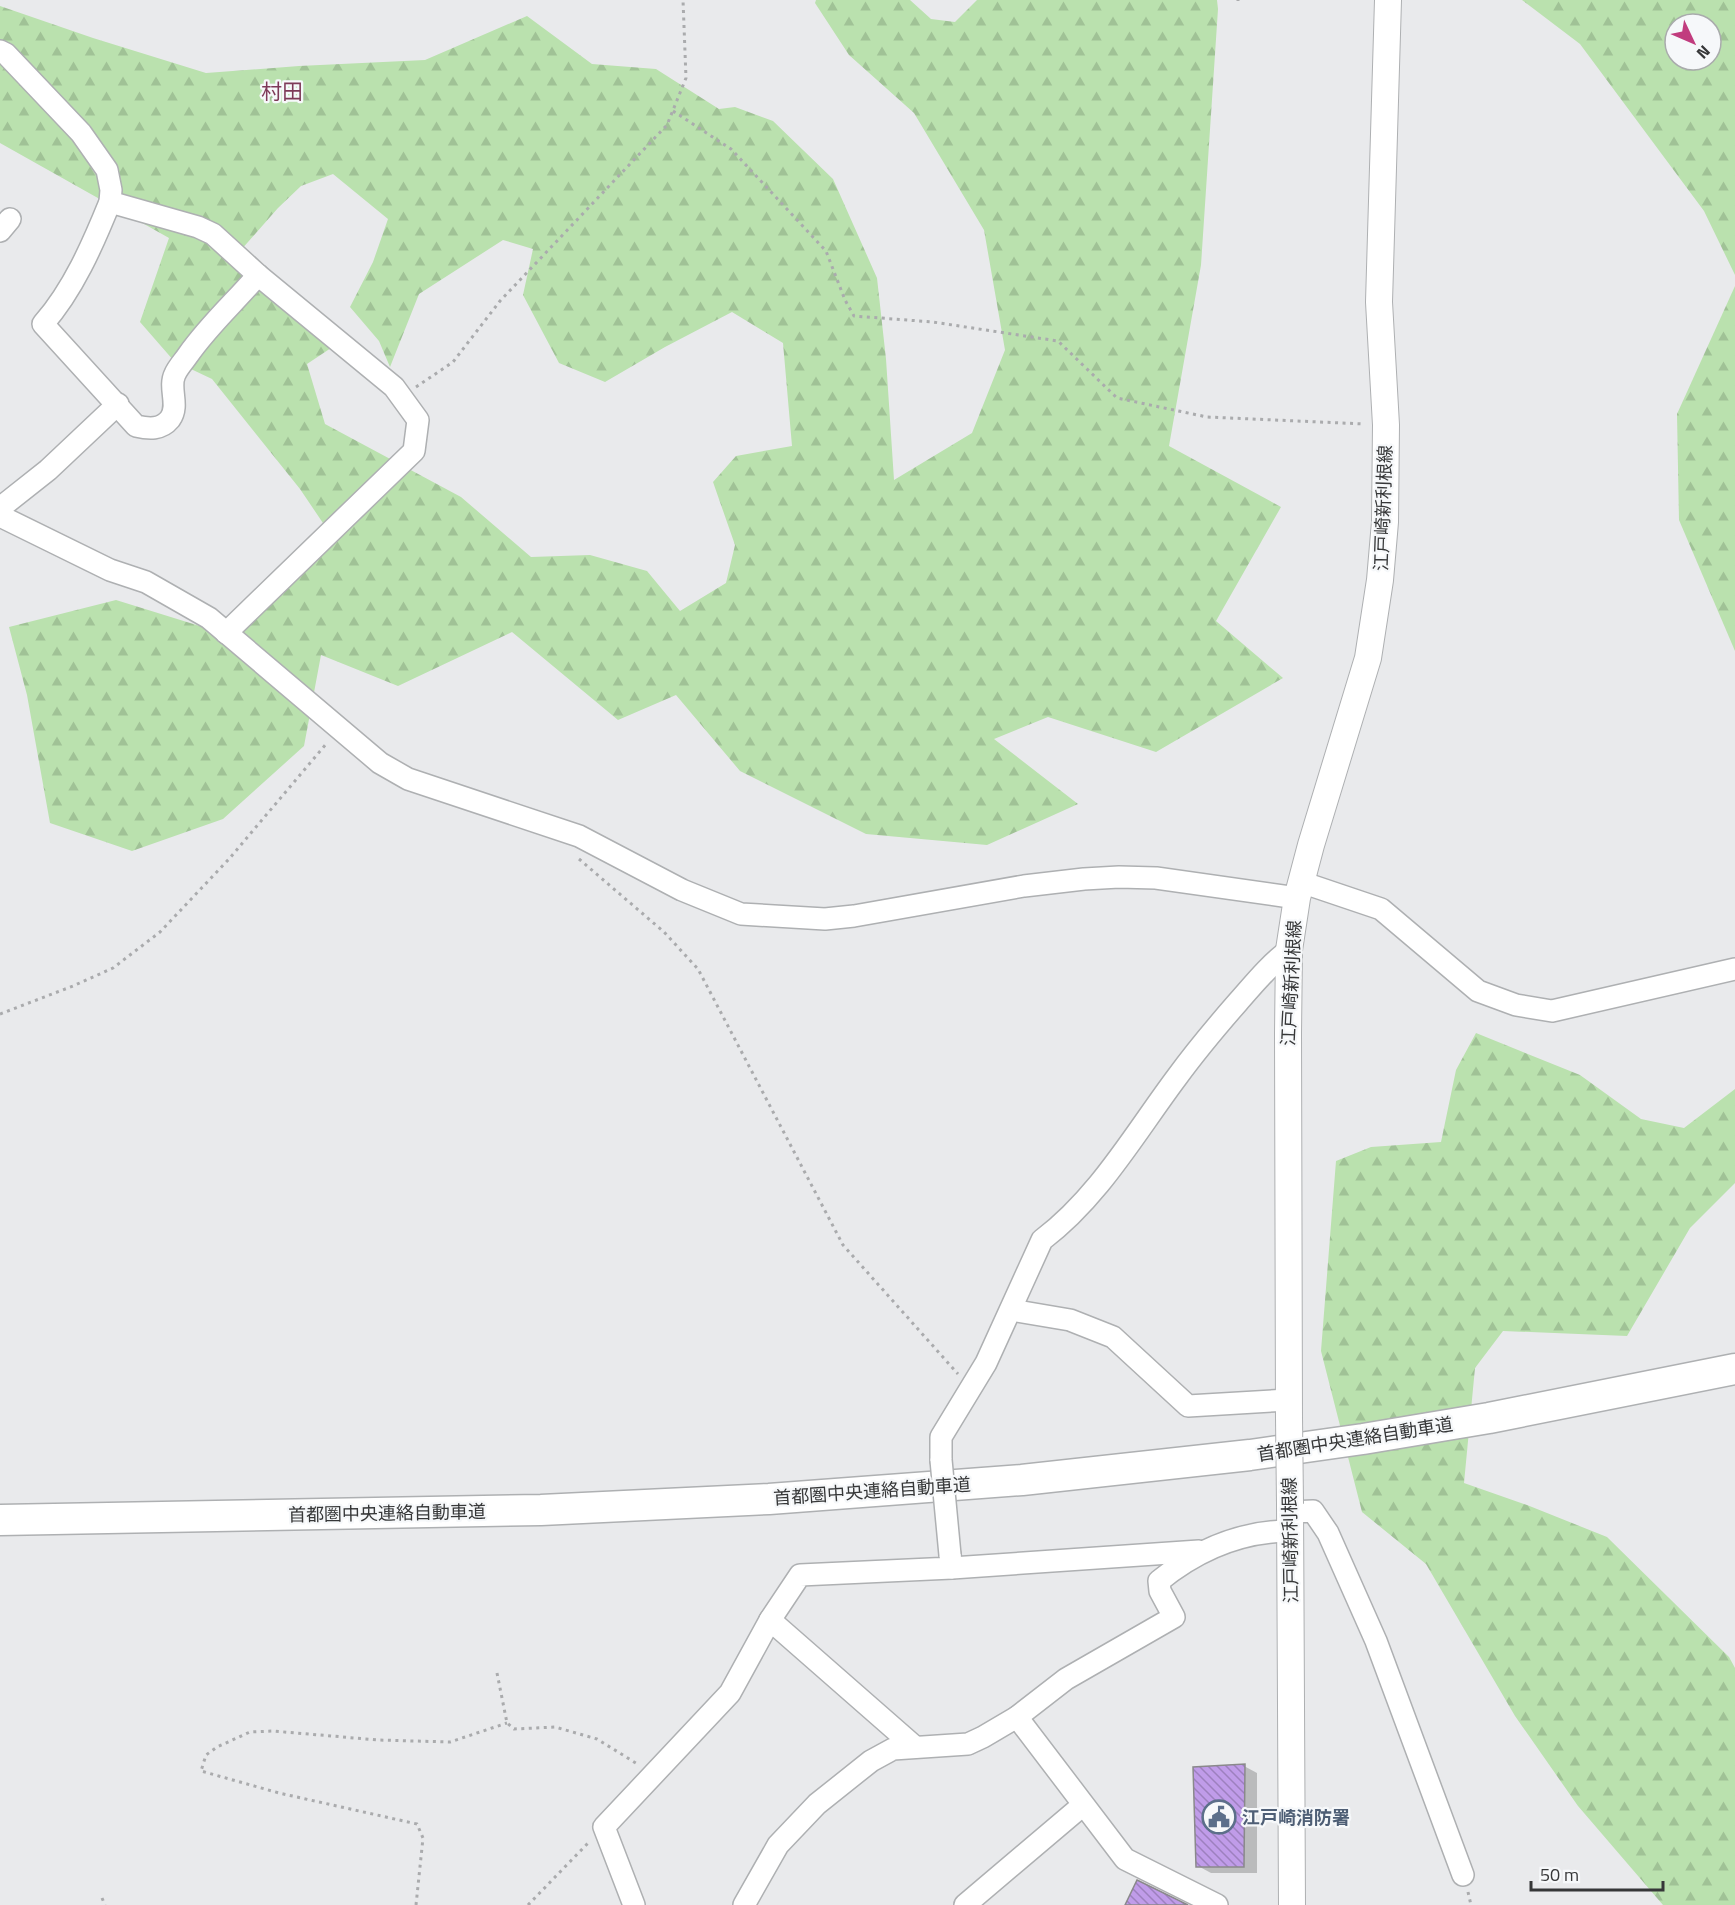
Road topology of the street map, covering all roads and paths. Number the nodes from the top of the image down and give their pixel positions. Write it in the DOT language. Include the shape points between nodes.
graph roads {
  1 [pos="683,0"];
  2 [pos="1388,0"];
  3 [pos="0,51"];
  4 [pos="673,111"];
  5 [pos="110,202"];
  6 [pos="258,275"];
  7 [pos="402,398"];
  8 [pos="118,404"];
  9 [pos="1386,426"];
  10 [pos="0,508"];
  11 [pos="0,516"];
  12 [pos="226,633"];
  13 [pos="339,728"];
  14 [pos="579,836"];
  15 [pos="1299,890"];
  16 [pos="1289,950"];
  17 [pos="1735,969"];
  18 [pos="0,1014"];
  19 [pos="1011,1310"];
  20 [pos="1735,1369"];
  21 [pos="971,1388"];
  22 [pos="1288,1409"];
  23 [pos="1290,1516"];
  24 [pos="0,1520"];
  25 [pos="1202,1551"];
  26 [pos="951,1561"];
  27 [pos="770,1620"];
  28 [pos="497,1673"];
  29 [pos="1017,1717"];
  30 [pos="507,1723"];
  31 [pos="915,1747"];
  32 [pos="657,1772"];
  33 [pos="1083,1805"];
  34 [pos="604,1827"];
  35 [pos="1463,1875"];
  36 [pos="102,1898"];
  37 [pos="105,1905"];
  38 [pos="416,1905"];
  39 [pos="528,1905"];
  40 [pos="634,1905"];
  41 [pos="744,1905"];
  42 [pos="965,1905"];
  43 [pos="1217,1905"];
  44 [pos="1292,1905"];
  1 -- 4 [label="path" via="686,78"];
  2 -- 9 [label="main road, 江戸崎新利根線" via="1379,302"];
  3 -- 5 [label="street" via="81,134 107,170"];
  4 -- 7 [label="path" via="666,125 500,301 453,362"];
  4 -- 9 [label="path" via="731,149 826,251 854,316 933,322 1058,341 1117,398 1207,417"];
  5 -- 6 [label="street" via="213,234"];
  5 -- 8 [label="street" via="77,272 43,324"];
  6 -- 7 [label="street" via="394,387"];
  6 -- 8 [label="street" via="221,313 174,375 175,407 170,419 158,428 136,426"];
  7 -- 12 [label="street" via="418,420 414,451"];
  8 -- 10 [label="street" via="48,470"];
  9 -- 15 [label="main road, 江戸崎新利根線" via="1383,545 1368,658"];
  11 -- 12 [label="street" via="110,570 146,582 209,618"];
  12 -- 13 [label="street"];
  13 -- 14 [label="street" via="380,763 408,779"];
  13 -- 18 [label="path" via="229,859 160,932 113,968"];
  14 -- 15 [label="street" via="682,890 741,914 825,919 1024,886 1119,877"];
  14 -- 21 [label="path" via="571,852 664,932 698,969 843,1245"];
  15 -- 16 [label="main road, 江戸崎新利根線"];
  15 -- 17 [label="street" via="1382,909 1478,991 1516,1005 1552,1011"];
  16 -- 19 [label="street" via="1273,962 1217,1026 1176,1077 1111,1171 1060,1227 1042,1240"];
  16 -- 22 [label="main road, 江戸崎新利根線"];
  19 -- 21 [label="street"];
  19 -- 22 [label="street" via="1070,1320 1113,1337 1188,1406"];
  20 -- 24 [label="highway, 首都圏中央連絡自動車道" via="1363,1439 1022,1480 769,1499 541,1510"];
  21 -- 26 [label="street, bridge" via="941,1437"];
  22 -- 23 [label="main road, 江戸崎新利根線, bridge"];
  23 -- 25 [label="street" via="1258,1533"];
  23 -- 35 [label="street" via="1313,1511 1328,1533 1376,1641"];
  23 -- 44 [label="main road, 江戸崎新利根線"];
  25 -- 26 [label="street"];
  25 -- 29 [label="street" via="1159,1581 1174,1617 1066,1679"];
  26 -- 27 [label="street" via="800,1575"];
  27 -- 31 [label="street"];
  27 -- 32 [label="street" via="730,1693"];
  28 -- 30 [label="path"];
  29 -- 31 [label="street" via="968,1744"];
  29 -- 33 [label="street"];
  30 -- 32 [label="path" via="514,1729 555,1727 597,1739"];
  30 -- 38 [label="path" via="450,1742 250,1732 206,1755 201,1771 417,1824 423,1838"];
  31 -- 41 [label="street" via="892,1749 878,1757 817,1804 778,1845"];
  32 -- 34 [label="street"];
  33 -- 42 [label="street"];
  33 -- 43 [label="street" via="1125,1859"];
  34 -- 39 [label="path"];
  34 -- 40 [label="street"];
  36 -- 37 [label="path"];
}
